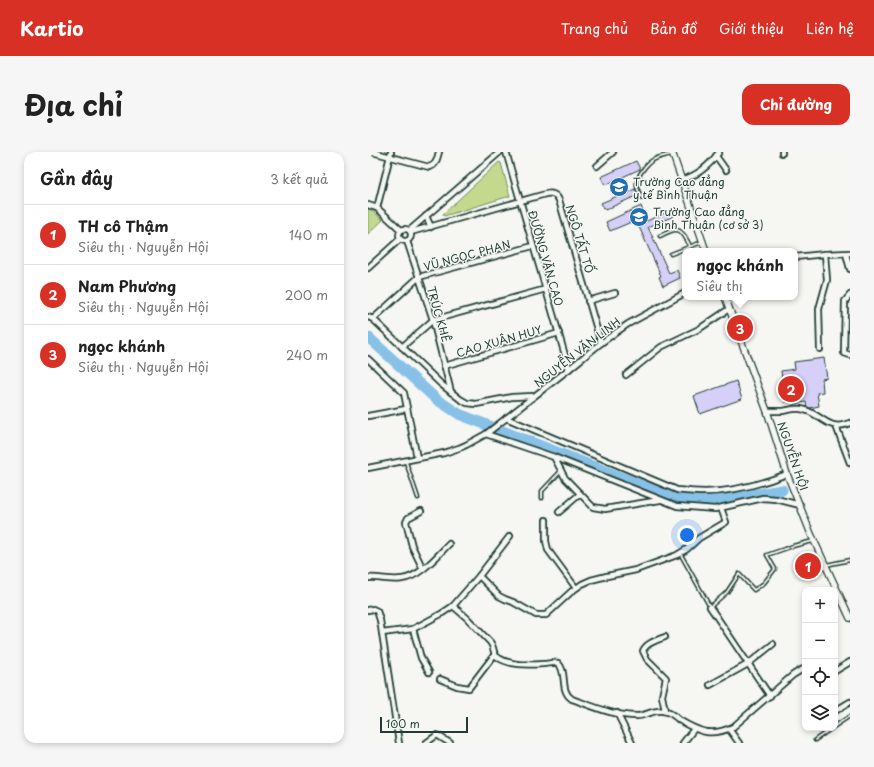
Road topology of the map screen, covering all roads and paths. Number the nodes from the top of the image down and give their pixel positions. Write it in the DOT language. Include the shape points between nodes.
graph roads {
  1 [pos="372,152"];
  2 [pos="439,152"];
  3 [pos="500,152"];
  4 [pos="506,152"];
  5 [pos="613,152"];
  6 [pos="672,153"];
  7 [pos="390,154"];
  8 [pos="717,154"];
  9 [pos="597,166"];
  10 [pos="726,170"];
  11 [pos="681,180"];
  12 [pos="642,198"];
  13 [pos="520,201"];
  14 [pos="368,205"];
  15 [pos="377,208"];
  16 [pos="426,216"];
  17 [pos="431,227"];
  18 [pos="401,230"];
  19 [pos="410,231"];
  20 [pos="660,236"];
  21 [pos="400,239"];
  22 [pos="407,241"];
  23 [pos="703,242"];
  24 [pos="533,246"];
  25 [pos="690,246"];
  26 [pos="685,248"];
  27 [pos="705,248"];
  28 [pos="682,249"];
  29 [pos="671,254"];
  30 [pos="825,254"];
  31 [pos="848,254"];
  32 [pos="798,257"];
  33 [pos="368,268"];
  34 [pos="850,269"];
  35 [pos="419,278"];
  36 [pos="546,289"];
  37 [pos="615,293"];
  38 [pos="682,295"];
  39 [pos="850,295"];
  40 [pos="588,300"];
  41 [pos="725,300"];
  42 [pos="729,309"];
  43 [pos="370,318"];
  44 [pos="433,320"];
  45 [pos="559,333"];
  46 [pos="601,342"];
  47 [pos="402,347"];
  48 [pos="820,350"];
  49 [pos="850,355"];
  50 [pos="368,359"];
  51 [pos="374,365"];
  52 [pos="368,366"];
  53 [pos="444,366"];
  54 [pos="569,369"];
  55 [pos="626,375"];
  56 [pos="451,392"];
  57 [pos="534,396"];
  58 [pos="406,409"];
  59 [pos="767,411"];
  60 [pos="368,416"];
  61 [pos="506,418"];
  62 [pos="850,423"];
  63 [pos="836,426"];
  64 [pos="486,434"];
  65 [pos="554,457"];
  66 [pos="417,458"];
  67 [pos="406,460"];
  68 [pos="850,464"];
  69 [pos="368,468"];
  70 [pos="562,470"];
  71 [pos="787,474"];
  72 [pos="580,494"];
  73 [pos="418,498"];
  74 [pos="542,498"];
  75 [pos="661,500"];
  76 [pos="800,505"];
  77 [pos="721,508"];
  78 [pos="421,511"];
  79 [pos="559,512"];
  80 [pos="546,520"];
  81 [pos="510,536"];
  82 [pos="814,541"];
  83 [pos="449,544"];
  84 [pos="680,553"];
  85 [pos="850,560"];
  86 [pos="825,565"];
  87 [pos="423,568"];
  88 [pos="479,576"];
  89 [pos="368,578"];
  90 [pos="576,588"];
  91 [pos="453,606"];
  92 [pos="710,607"];
  93 [pos="368,610"];
  94 [pos="850,618"];
  95 [pos="413,630"];
  96 [pos="382,633"];
  97 [pos="665,637"];
  98 [pos="773,644"];
  99 [pos="495,654"];
  100 [pos="850,662"];
  101 [pos="748,664"];
  102 [pos="838,669"];
  103 [pos="802,670"];
  104 [pos="429,672"];
  105 [pos="440,679"];
  106 [pos="710,685"];
  107 [pos="770,696"];
  108 [pos="850,702"];
  109 [pos="838,708"];
  110 [pos="665,711"];
  111 [pos="616,713"];
  112 [pos="850,716"];
  113 [pos="838,724"];
  114 [pos="694,729"];
  115 [pos="729,729"];
  116 [pos="828,731"];
  117 [pos="815,740"];
  118 [pos="399,743"];
  119 [pos="426,743"];
  120 [pos="450,743"];
  121 [pos="632,743"];
  122 [pos="683,743"];
  123 [pos="739,743"];
  1 -- 7 [label="street"];
  2 -- 7 [label="street" via="436,162 429,167"];
  3 -- 16 [label="street"];
  4 -- 13 [label="street, ĐƯỜNG VĂN CAO"];
  5 -- 9 [label="street"];
  6 -- 11 [label="street"];
  6 -- 12 [label="lane" via="653,160 640,174 636,182"];
  7 -- 15 [label="street"];
  8 -- 10 [label="street"];
  8 -- 11 [label="street" via="700,171"];
  11 -- 23 [label="street"];
  13 -- 17 [label="street, NGÔ TẤT TỐ"];
  13 -- 24 [label="street, ĐƯỜNG VĂN CAO"];
  13 -- 40 [label="street, NGÔ TẤT TỐ" via="551,193 558,197"];
  14 -- 15 [label="street"];
  15 -- 18 [label="street"];
  16 -- 17 [label="street"];
  16 -- 19 [label="street"];
  17 -- 19 [label="street, NGÔ TẤT TỐ"];
  18 -- 19 [label="street" via="405,228"];
  18 -- 21 [label="street"];
  19 -- 22 [label="street" via="410,238"];
  20 -- 25 [label="lane" via="671,230 680,230"];
  21 -- 22 [label="street"];
  21 -- 33 [label="street"];
  22 -- 35 [label="street, TRÚC KHÊ"];
  23 -- 25 [label="lane"];
  23 -- 27 [label="street"];
  24 -- 35 [label="street, VŨ NGỌC PHAN"];
  24 -- 36 [label="street, ĐƯỜNG VĂN CAO"];
  25 -- 26 [label="lane"];
  28 -- 29 [label="lane"];
  30 -- 31 [label="street"];
  30 -- 32 [label="street"];
  30 -- 48 [label="street" via="827,280 819,309"];
  31 -- 34 [label="street"];
  35 -- 43 [label="street, VŨ NGỌC PHAN"];
  35 -- 44 [label="street, TRÚC KHÊ"];
  36 -- 44 [label="street"];
  36 -- 45 [label="street, ĐƯỜNG VĂN CAO"];
  37 -- 40 [label="street"];
  38 -- 46 [label="street, NGUYỄN VĂN LINH"];
  39 -- 49 [label="street" via="845,301 844,353"];
  40 -- 46 [label="street, NGÔ TẤT TỐ"];
  41 -- 42 [label="street, NGUYỄN HỘI"];
  42 -- 55 [label="street" via="699,329 661,347"];
  42 -- 59 [label="street, NGUYỄN HỘI"];
  43 -- 47 [label="street"];
  44 -- 47 [label="street"];
  44 -- 53 [label="street, TRÚC KHÊ"];
  45 -- 53 [label="street, CAO XUÂN HUY"];
  45 -- 54 [label="street, ĐƯỜNG VĂN CAO"];
  46 -- 54 [label="street, NGUYỄN VĂN LINH"];
  47 -- 56 [label="street"];
  50 -- 51 [label="street"];
  51 -- 52 [label="street"];
  51 -- 58 [label="street" via="404,392"];
  53 -- 56 [label="street, TRÚC KHÊ"];
  54 -- 57 [label="street, NGUYỄN VĂN LINH"];
  56 -- 57 [label="street" via="467,403 476,404 512,397"];
  57 -- 61 [label="street, NGUYỄN VĂN LINH"];
  58 -- 60 [label="street"];
  58 -- 66 [label="street"];
  59 -- 63 [label="street" via="803,409"];
  59 -- 71 [label="street, NGUYỄN HỘI"];
  61 -- 64 [label="street, NGUYỄN VĂN LINH"];
  61 -- 71 [label="street" via="677,490 728,490"];
  62 -- 63 [label="street"];
  63 -- 68 [label="street"];
  64 -- 65 [label="street"];
  64 -- 66 [label="street" via="459,448"];
  65 -- 70 [label="street"];
  65 -- 75 [label="street"];
  66 -- 67 [label="street"];
  67 -- 69 [label="street"];
  67 -- 73 [label="lane"];
  70 -- 72 [label="street" via="565,478"];
  70 -- 74 [label="lane" via="542,491"];
  71 -- 76 [label="street, NGUYỄN HỘI"];
  72 -- 75 [label="street" via="589,504 598,508"];
  72 -- 79 [label="street"];
  75 -- 77 [label="street" via="677,506"];
  76 -- 77 [label="street" via="763,498"];
  76 -- 82 [label="street, NGUYỄN HỘI"];
  77 -- 84 [label="street" via="726,522"];
  78 -- 87 [label="street" via="408,518 406,522 412,546"];
  80 -- 90 [label="street" via="548,550"];
  81 -- 88 [label="street"];
  82 -- 86 [label="street, NGUYỄN HỘI"];
  82 -- 92 [label="lane" via="767,555 775,569 764,583 754,590 739,574 727,592"];
  83 -- 87 [label="street"];
  84 -- 90 [label="street" via="650,566 591,580"];
  84 -- 92 [label="lane"];
  85 -- 86 [label="lane"];
  86 -- 94 [label="street, NGUYỄN HỘI"];
  87 -- 89 [label="street" via="402,579"];
  88 -- 90 [label="street" via="499,596 536,615 546,615"];
  88 -- 91 [label="street"];
  91 -- 95 [label="street"];
  91 -- 99 [label="street" via="493,645"];
  92 -- 101 [label="street"];
  93 -- 96 [label="street" via="377,611"];
  95 -- 96 [label="street"];
  95 -- 104 [label="street" via="416,645"];
  96 -- 118 [label="street"];
  97 -- 110 [label="street" via="653,642 643,651 666,678 662,696"];
  98 -- 101 [label="street"];
  99 -- 105 [label="street" via="469,688"];
  99 -- 111 [label="street" via="519,664 558,663 562,668 569,698"];
  100 -- 102 [label="street"];
  101 -- 106 [label="street"];
  101 -- 107 [label="street"];
  103 -- 107 [label="street"];
  107 -- 115 [label="street"];
  108 -- 109 [label="street"];
  110 -- 111 [label="street" via="638,716"];
  110 -- 114 [label="street"];
  111 -- 121 [label="street"];
  112 -- 113 [label="lane"];
  114 -- 115 [label="street" via="716,732"];
  114 -- 122 [label="street"];
  115 -- 123 [label="street"];
  116 -- 117 [label="lane"];
  119 -- 120 [label="street" via="438,735"];
}
